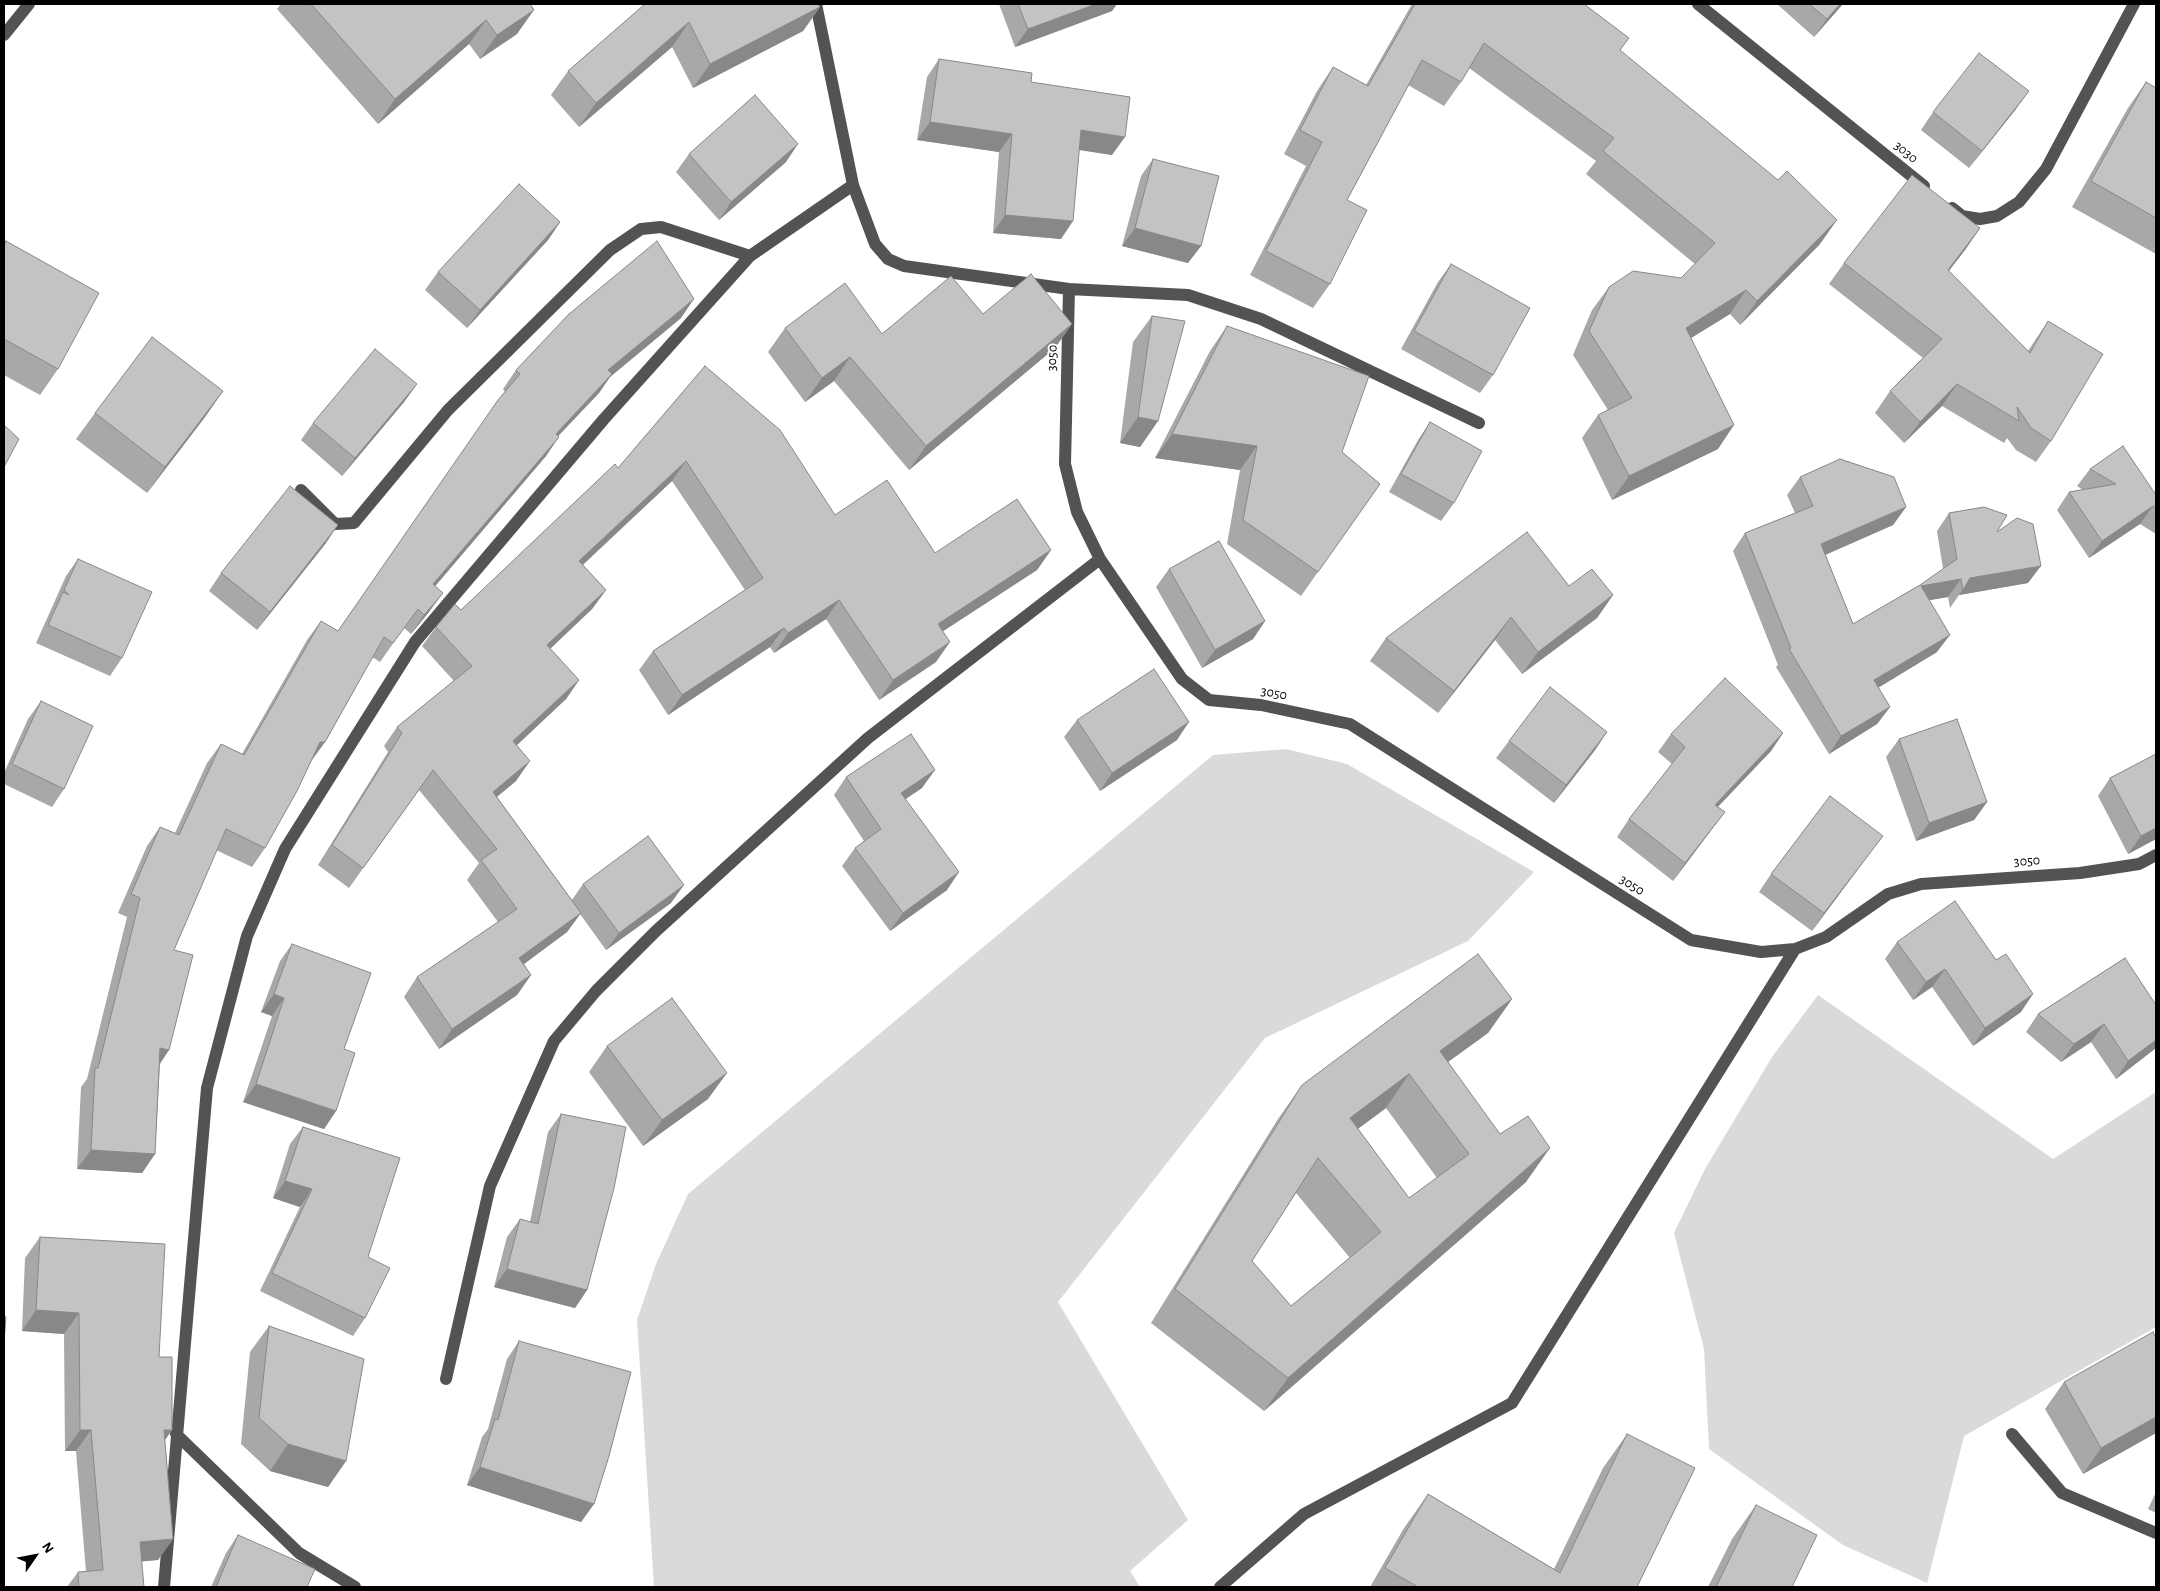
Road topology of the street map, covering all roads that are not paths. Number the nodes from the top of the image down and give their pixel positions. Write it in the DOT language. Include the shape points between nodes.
graph roads {
  1 [pos="29,4"];
  2 [pos="816,4"];
  3 [pos="1698,4"];
  4 [pos="2134,4"];
  5 [pos="4,35"];
  6 [pos="853,186"];
  7 [pos="750,256"];
  8 [pos="1069,288"];
  9 [pos="1479,423"];
  10 [pos="301,490"];
  11 [pos="1100,559"];
  12 [pos="2156,855"];
  13 [pos="1795,949"];
  14 [pos="446,1379"];
  15 [pos="176,1434"];
  16 [pos="2012,1434"];
  17 [pos="2156,1533"];
  18 [pos="164,1587"];
  19 [pos="355,1587"];
  20 [pos="1220,1587"];
  1 -- 5 [label="street"];
  2 -- 6 [label="street"];
  3 -- 4 [label="street, 3030" via="1962,216 1980,220 1997,216 2020,202 2046,169"];
  6 -- 7 [label="street"];
  6 -- 8 [label="street" via="875,244 888,259 904,266"];
  7 -- 10 [label="street" via="661,227 641,229 610,250 448,410 354,523 335,524"];
  7 -- 15 [label="street" via="604,419 415,642 285,850 247,936 207,1088"];
  8 -- 9 [label="street" via="1188,295 1261,319"];
  8 -- 11 [label="street, 3050" via="1064,464 1077,512"];
  11 -- 13 [label="street, 3050" via="1182,679 1209,700 1261,705 1350,724 1691,940 1761,952"];
  11 -- 14 [label="street" via="868,738 656,931 596,991 554,1041 490,1186"];
  12 -- 13 [label="street, 3050" via="2140,864 2080,873 1921,884 1888,894 1826,937"];
  13 -- 20 [label="street" via="1512,1403 1304,1514"];
  15 -- 18 [label="street"];
  15 -- 19 [label="street" via="299,1553"];
  16 -- 17 [label="street" via="2062,1493"];
}
